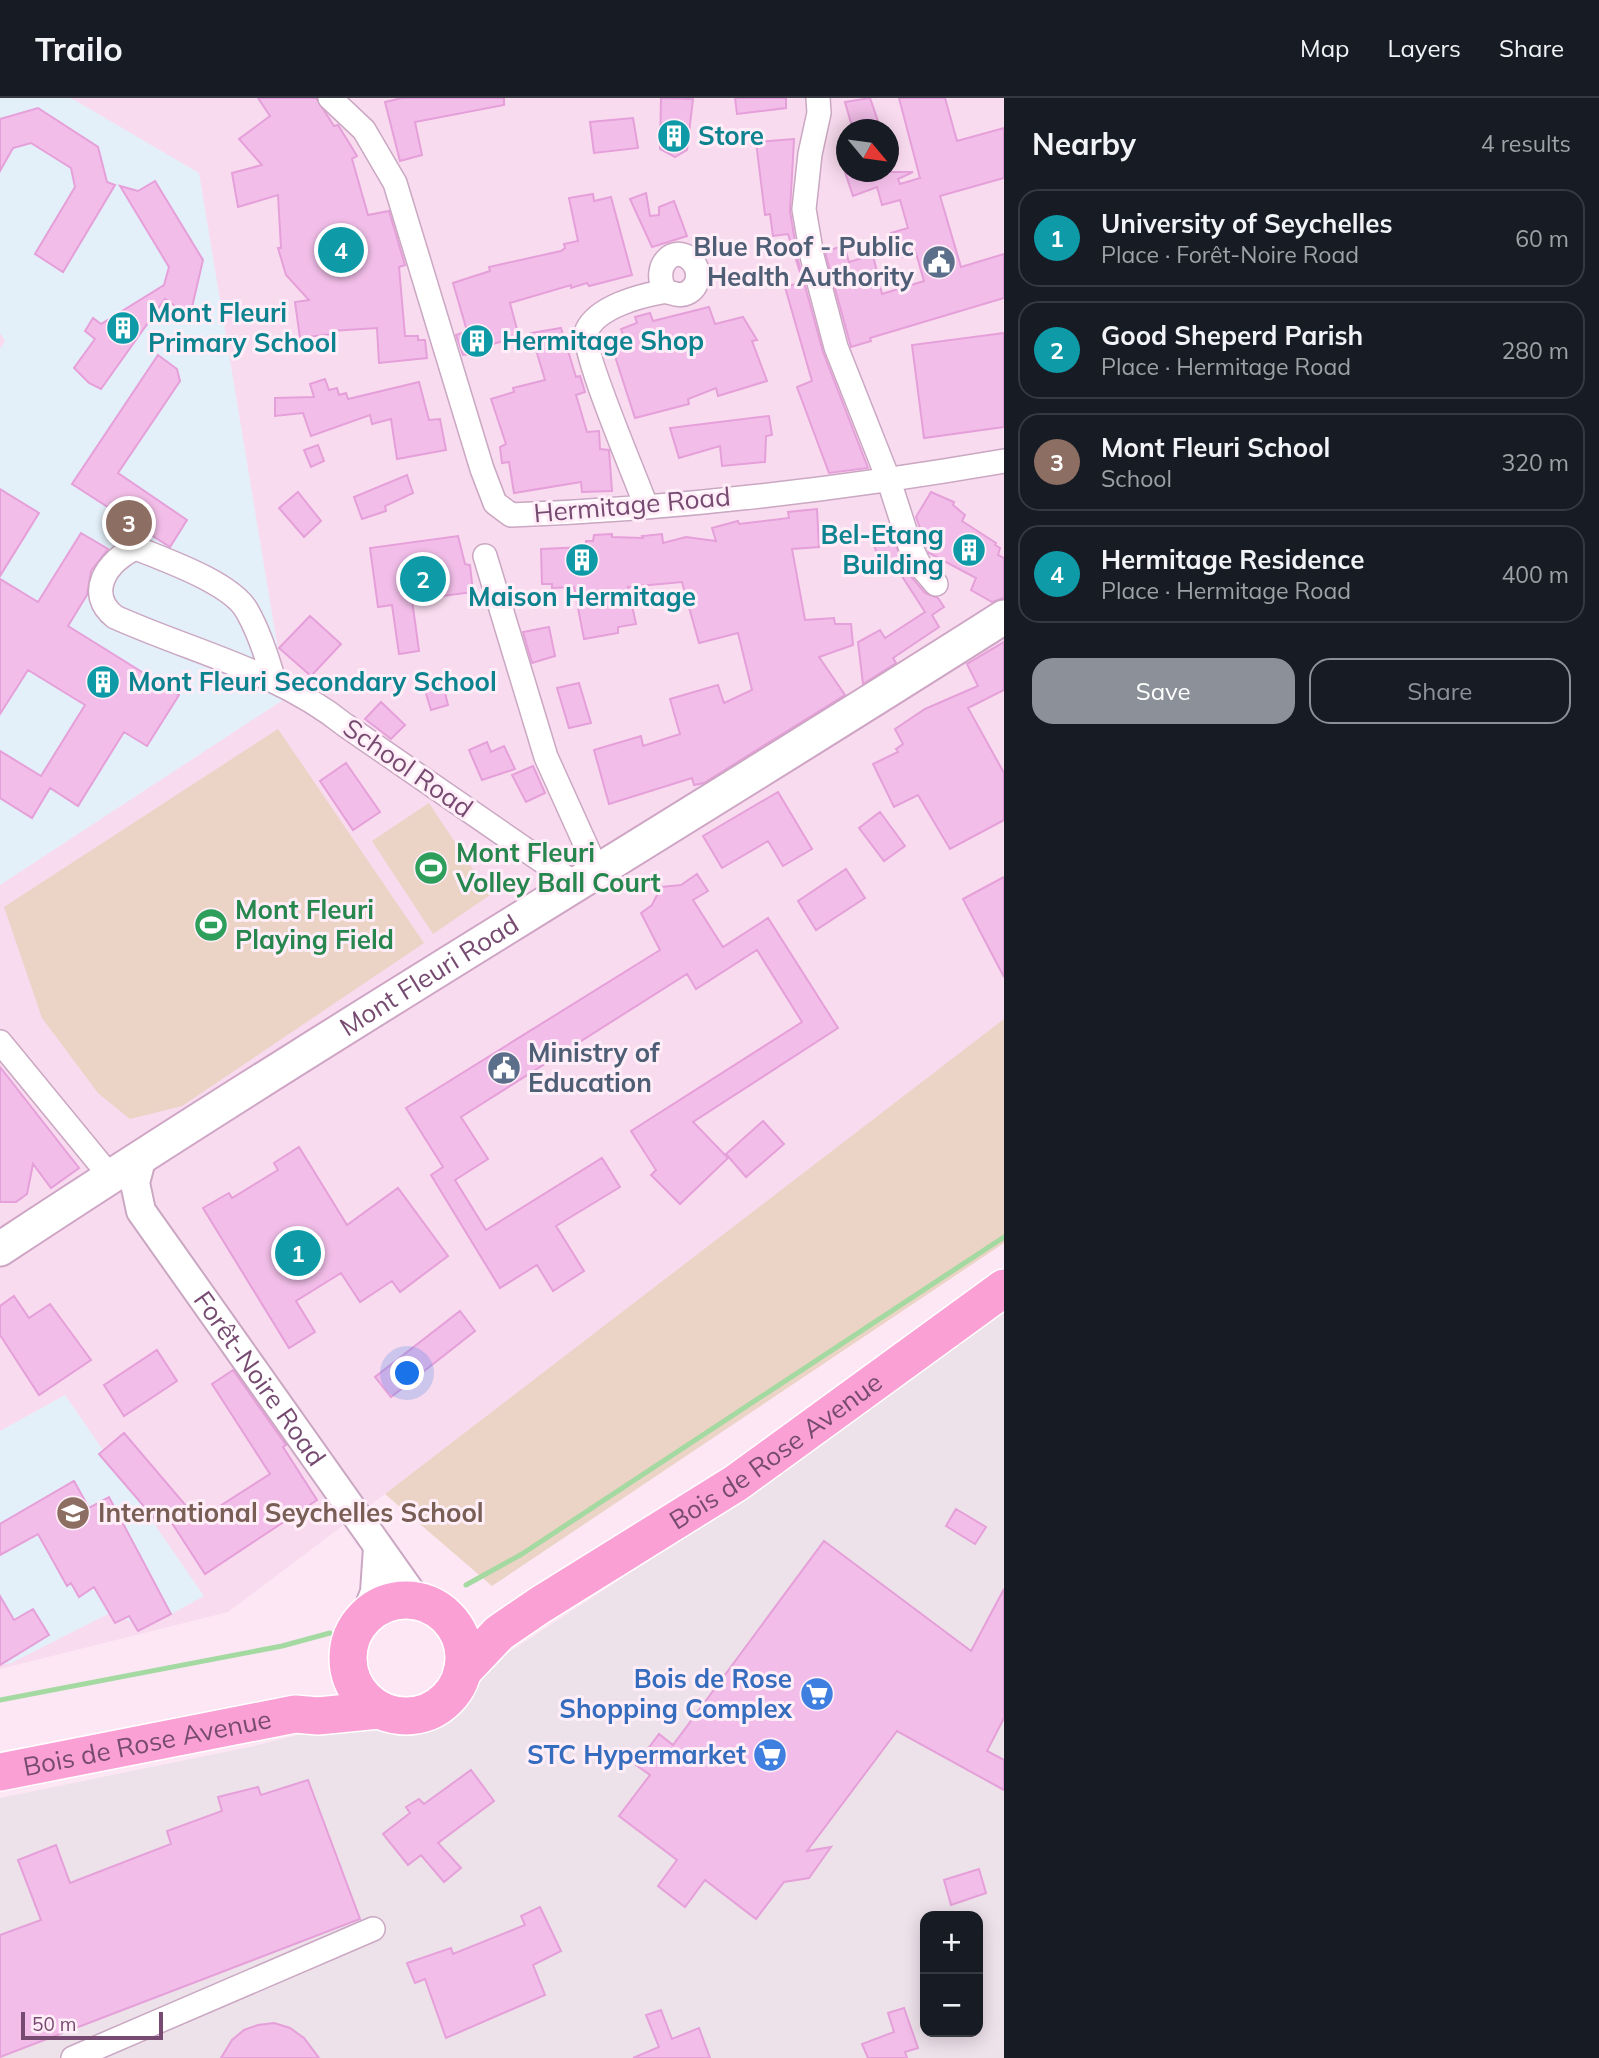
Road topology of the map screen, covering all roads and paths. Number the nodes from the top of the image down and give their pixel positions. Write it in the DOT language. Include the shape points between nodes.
graph roads {
  1 [pos="330,98"];
  2 [pos="818,98"];
  3 [pos="665,291"];
  4 [pos="1004,461"];
  5 [pos="889,481"];
  6 [pos="646,506"];
  7 [pos="485,556"];
  8 [pos="936,584"];
  9 [pos="1004,617"];
  10 [pos="274,681"];
  11 [pos="585,877"];
  12 [pos="0,1042"];
  13 [pos="142,1156"];
  14 [pos="100,1183"];
  15 [pos="141,1210"];
  16 [pos="0,1249"];
  17 [pos="1004,1288"];
  18 [pos="378,1548"];
  19 [pos="540,1605"];
  20 [pos="431,1608"];
  21 [pos="366,1616"];
  22 [pos="348,1662"];
  23 [pos="462,1672"];
  24 [pos="379,1710"];
  25 [pos="295,1714"];
  26 [pos="0,1772"];
  27 [pos="373,1929"];
  28 [pos="73,2058"];
  1 -- 6 [label="street, Hermitage Road" via="364,130 395,183 495,503 511,515"];
  2 -- 5 [label="street" via="820,113 804,209 811,256 836,347"];
  3 -- 6 [label="street" via="619,304 586,331 596,376"];
  4 -- 5 [label="street, Hermitage Road"];
  5 -- 6 [label="street, Hermitage Road"];
  5 -- 8 [label="street" via="910,546"];
  7 -- 11 [label="street"];
  9 -- 11 [label="main road, Mont Fleuri Road" via="774,764"];
  10 -- 10 [label="street, School Road" via="135,626 105,609 103,578 118,555 136,548 235,597 247,610"];
  10 -- 11 [label="street, School Road" via="319,704"];
  11 -- 13 [label="main road, Mont Fleuri Road"];
  12 -- 14 [label="street"];
  13 -- 14 [label="main road, Mont Fleuri Road"];
  13 -- 15 [label="street, Forêt-Noire Road" via="135,1183"];
  14 -- 15 [label="street, Forêt-Noire Road" via="108,1193"];
  14 -- 16 [label="main road, Mont Fleuri Road"];
  15 -- 18 [label="street, Forêt-Noire Road"];
  17 -- 19 [label="main road, Bois de Rose Avenue" via="736,1483"];
  18 -- 20 [label="street, Forêt-Noire Road"];
  18 -- 21 [label="street" via="375,1592"];
  19 -- 20 [label="main road, Bois de Rose Avenue" via="509,1612"];
  19 -- 23 [label="main road, Bois de Rose Avenue" via="499,1633"];
  20 -- 21 [label="main road" via="399,1600"];
  20 -- 23 [label="main road" via="461,1641"];
  21 -- 22 [label="main road" via="352,1637"];
  22 -- 24 [label="main road" via="352,1681 363,1698"];
  22 -- 25 [label="main road, Bois de Rose Avenue" via="317,1700"];
  23 -- 24 [label="main road" via="452,1693 426,1713 402,1716"];
  24 -- 25 [label="main road, Bois de Rose Avenue"];
  25 -- 26 [label="main road, Bois de Rose Avenue"];
  27 -- 28 [label="street"];
}
